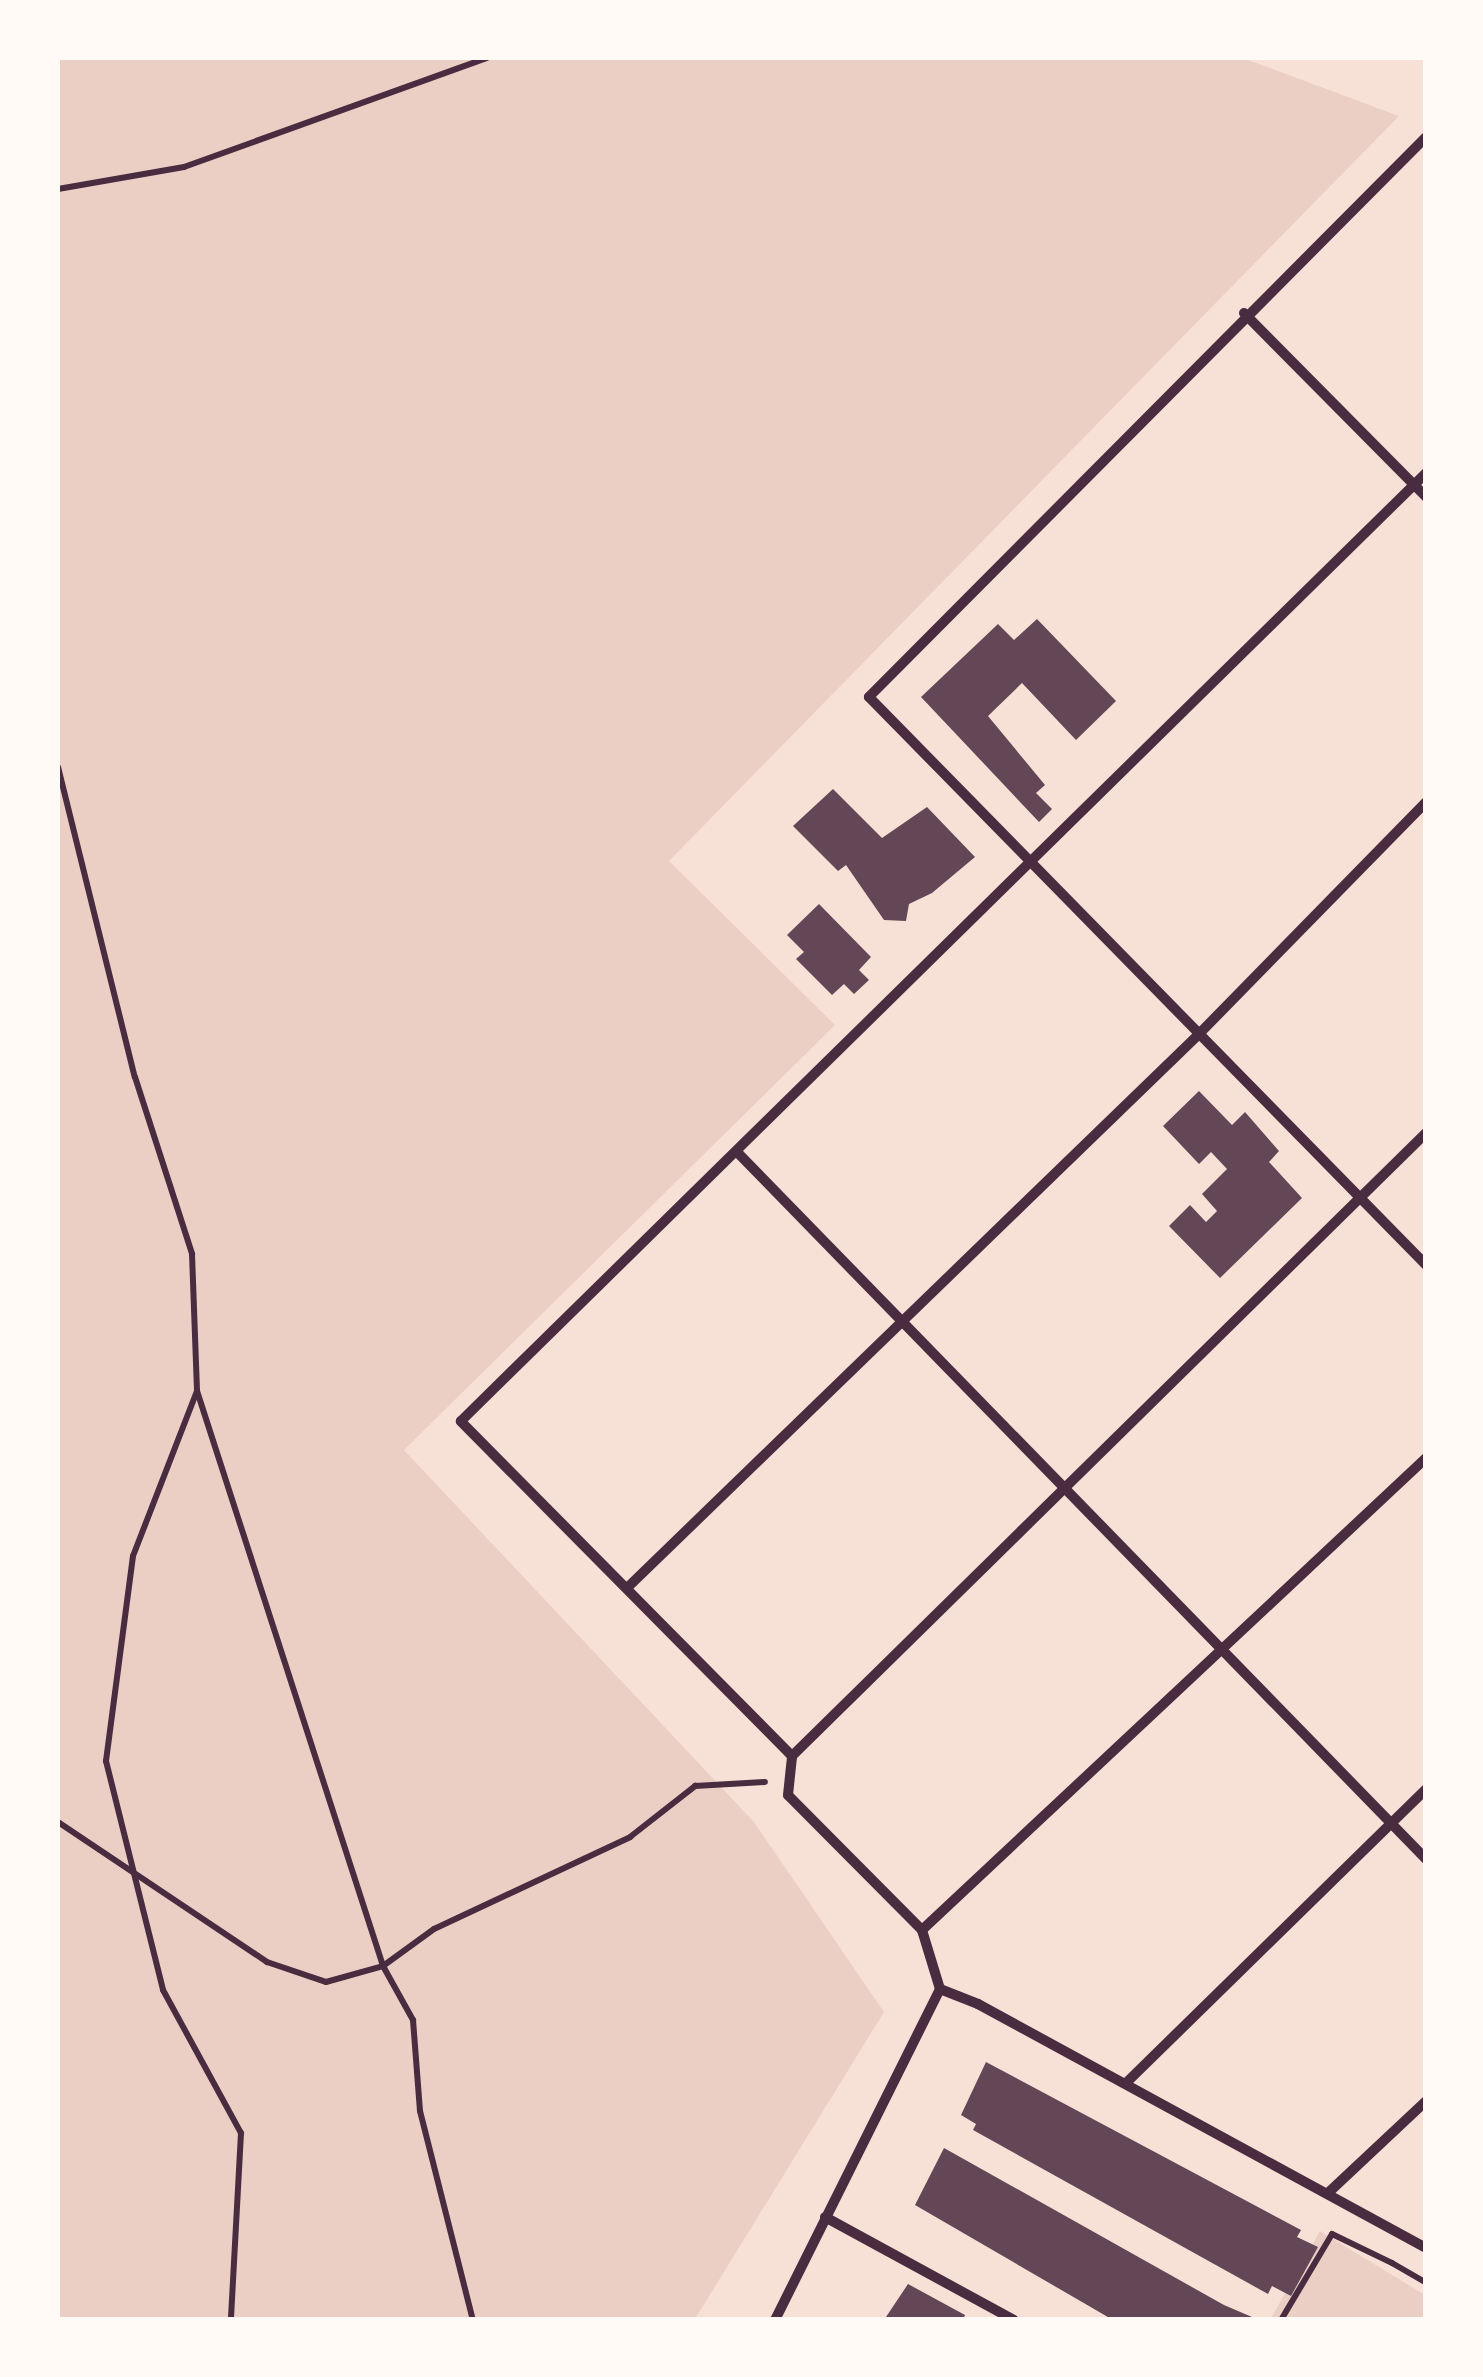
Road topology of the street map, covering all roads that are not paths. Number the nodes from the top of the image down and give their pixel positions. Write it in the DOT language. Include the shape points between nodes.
graph roads {
  1 [pos="1426,137"];
  2 [pos="1244,313"];
  3 [pos="1426,473"];
  4 [pos="1414,485"];
  5 [pos="1426,498"];
  6 [pos="1426,802"];
  7 [pos="1030,865"];
  8 [pos="1198,1035"];
  9 [pos="1426,1132"];
  10 [pos="738,1153"];
  11 [pos="1360,1197"];
  12 [pos="1426,1265"];
  13 [pos="905,1320"];
  14 [pos="1426,1458"];
  15 [pos="1064,1486"];
  16 [pos="628,1587"];
  17 [pos="1222,1652"];
  18 [pos="792,1756"];
  19 [pos="1426,1789"];
  20 [pos="1392,1822"];
  21 [pos="1426,1859"];
  22 [pos="922,1930"];
  23 [pos="940,1989"];
  24 [pos="1126,2083"];
  25 [pos="1426,2102"];
  26 [pos="1328,2192"];
  27 [pos="825,2217"];
  28 [pos="1426,2248"];
  29 [pos="775,2320"];
  30 [pos="1014,2320"];
  1 -- 2 [label="street"];
  2 -- 4 [label="street"];
  2 -- 7 [label="street" via="868,697"];
  3 -- 4 [label="street"];
  4 -- 5 [label="street"];
  4 -- 7 [label="street"];
  6 -- 8 [label="street"];
  7 -- 8 [label="street"];
  7 -- 10 [label="street"];
  8 -- 11 [label="street"];
  8 -- 13 [label="street"];
  9 -- 11 [label="street"];
  10 -- 13 [label="street"];
  10 -- 16 [label="street" via="460,1421"];
  11 -- 12 [label="street"];
  11 -- 15 [label="street"];
  13 -- 15 [label="street"];
  13 -- 16 [label="street"];
  14 -- 17 [label="street"];
  15 -- 17 [label="street"];
  15 -- 18 [label="street"];
  16 -- 18 [label="street"];
  17 -- 20 [label="street"];
  17 -- 22 [label="street"];
  18 -- 22 [label="street" via="788,1794"];
  19 -- 20 [label="street"];
  20 -- 21 [label="street"];
  20 -- 24 [label="street"];
  22 -- 23 [label="street"];
  23 -- 24 [label="street"];
  23 -- 27 [label="street"];
  24 -- 26 [label="street"];
  25 -- 26 [label="street"];
  26 -- 28 [label="street"];
  27 -- 29 [label="street"];
  27 -- 30 [label="street"];
}
